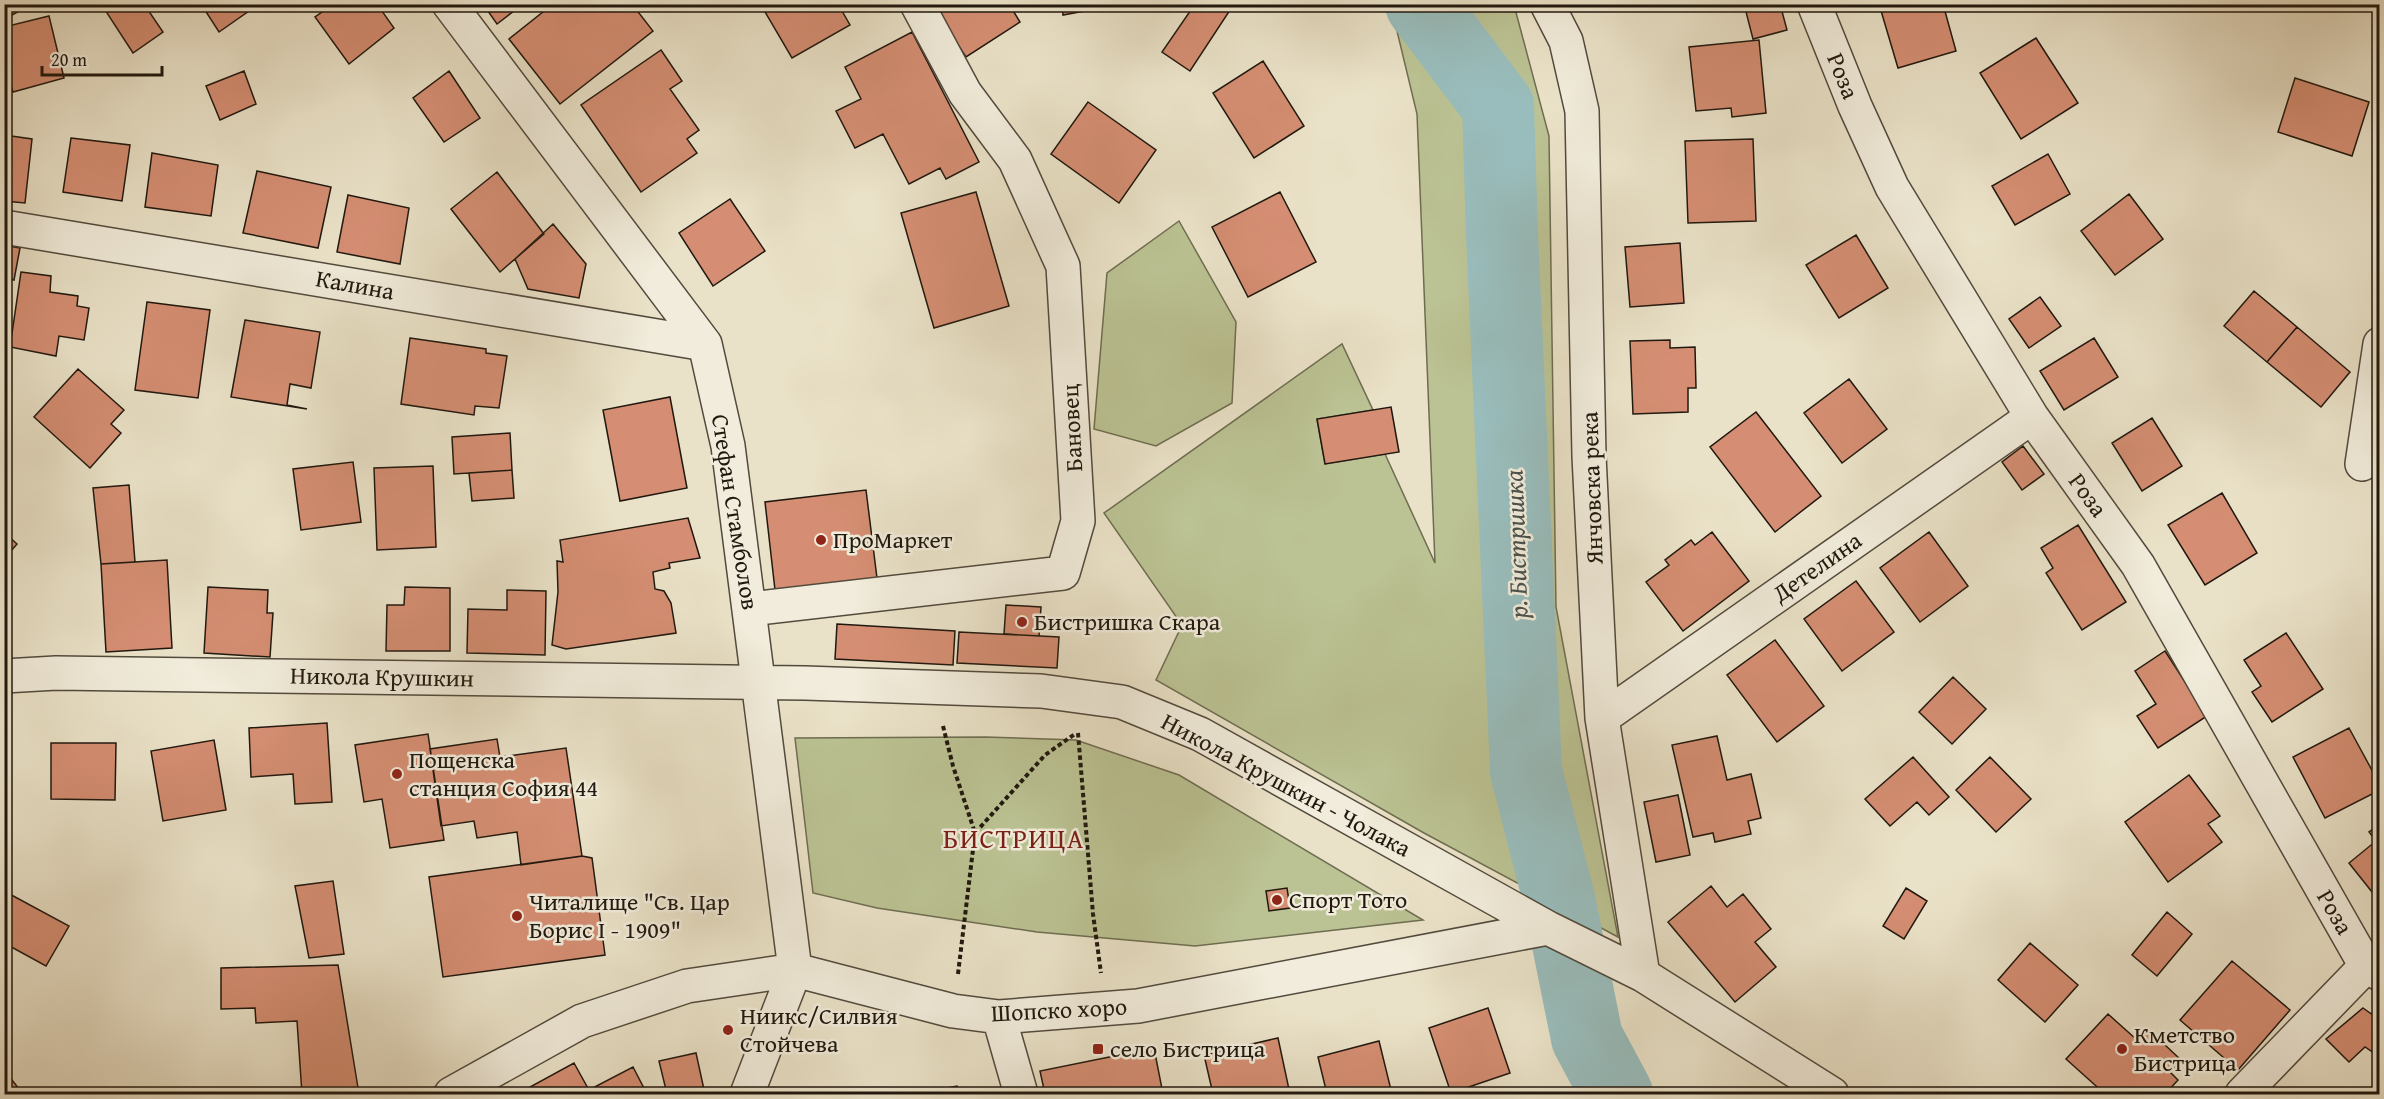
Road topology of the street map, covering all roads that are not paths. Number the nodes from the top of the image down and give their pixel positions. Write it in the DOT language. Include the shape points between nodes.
graph roads {
  1 [pos="449,4"];
  2 [pos="917,4"];
  3 [pos="1548,4"];
  4 [pos="1814,4"];
  5 [pos="4,227"];
  6 [pos="705,344"];
  7 [pos="2379,344"];
  8 [pos="2032,417"];
  9 [pos="2362,464"];
  10 [pos="750,609"];
  11 [pos="4,676"];
  12 [pos="759,682"];
  13 [pos="1602,718"];
  14 [pos="1548,928"];
  15 [pos="795,970"];
  16 [pos="1633,970"];
  17 [pos="2373,970"];
  18 [pos="999,1017"];
  19 [pos="451,1095"];
  20 [pos="747,1095"];
  21 [pos="1021,1095"];
  22 [pos="1832,1095"];
  23 [pos="2242,1095"];
  1 -- 6 [label="street, Стефан Стамболов"];
  2 -- 10 [label="street, Бановец" via="965,93 1015,160 1063,266 1078,522 1063,573"];
  3 -- 13 [label="street, Янчовска река" via="1566,41 1582,111 1590,456"];
  4 -- 8 [label="street, Роза" via="1892,187"];
  5 -- 6 [label="street, Калина"];
  6 -- 10 [label="street, Стефан Стамболов" via="728,446"];
  7 -- 9 [label="street"];
  8 -- 13 [label="street, Детелина"];
  8 -- 17 [label="street, Роза" via="2138,564"];
  10 -- 12 [label="street, Стефан Стамболов"];
  11 -- 12 [label="street, Никола Крушкин" via="56,672"];
  12 -- 14 [label="street, Никола Крушкин - Чолака" via="1041,691 1122,702 1200,734"];
  12 -- 15 [label="street, Стефан Стамболов"];
  13 -- 16 [label="street, Янчовска река"];
  14 -- 16 [label="street, Никола Крушкин - Чолака"];
  14 -- 18 [label="street, Шопско хоро" via="1138,1006"];
  15 -- 18 [label="street, Шопско хоро" via="953,1011"];
  15 -- 19 [label="street, Шопско хоро" via="687,986 582,1021"];
  15 -- 20 [label="street, Стефан Стамболов"];
  16 -- 22 [label="street"];
  17 -- 23 [label="street"];
  18 -- 21 [label="street"];
}
